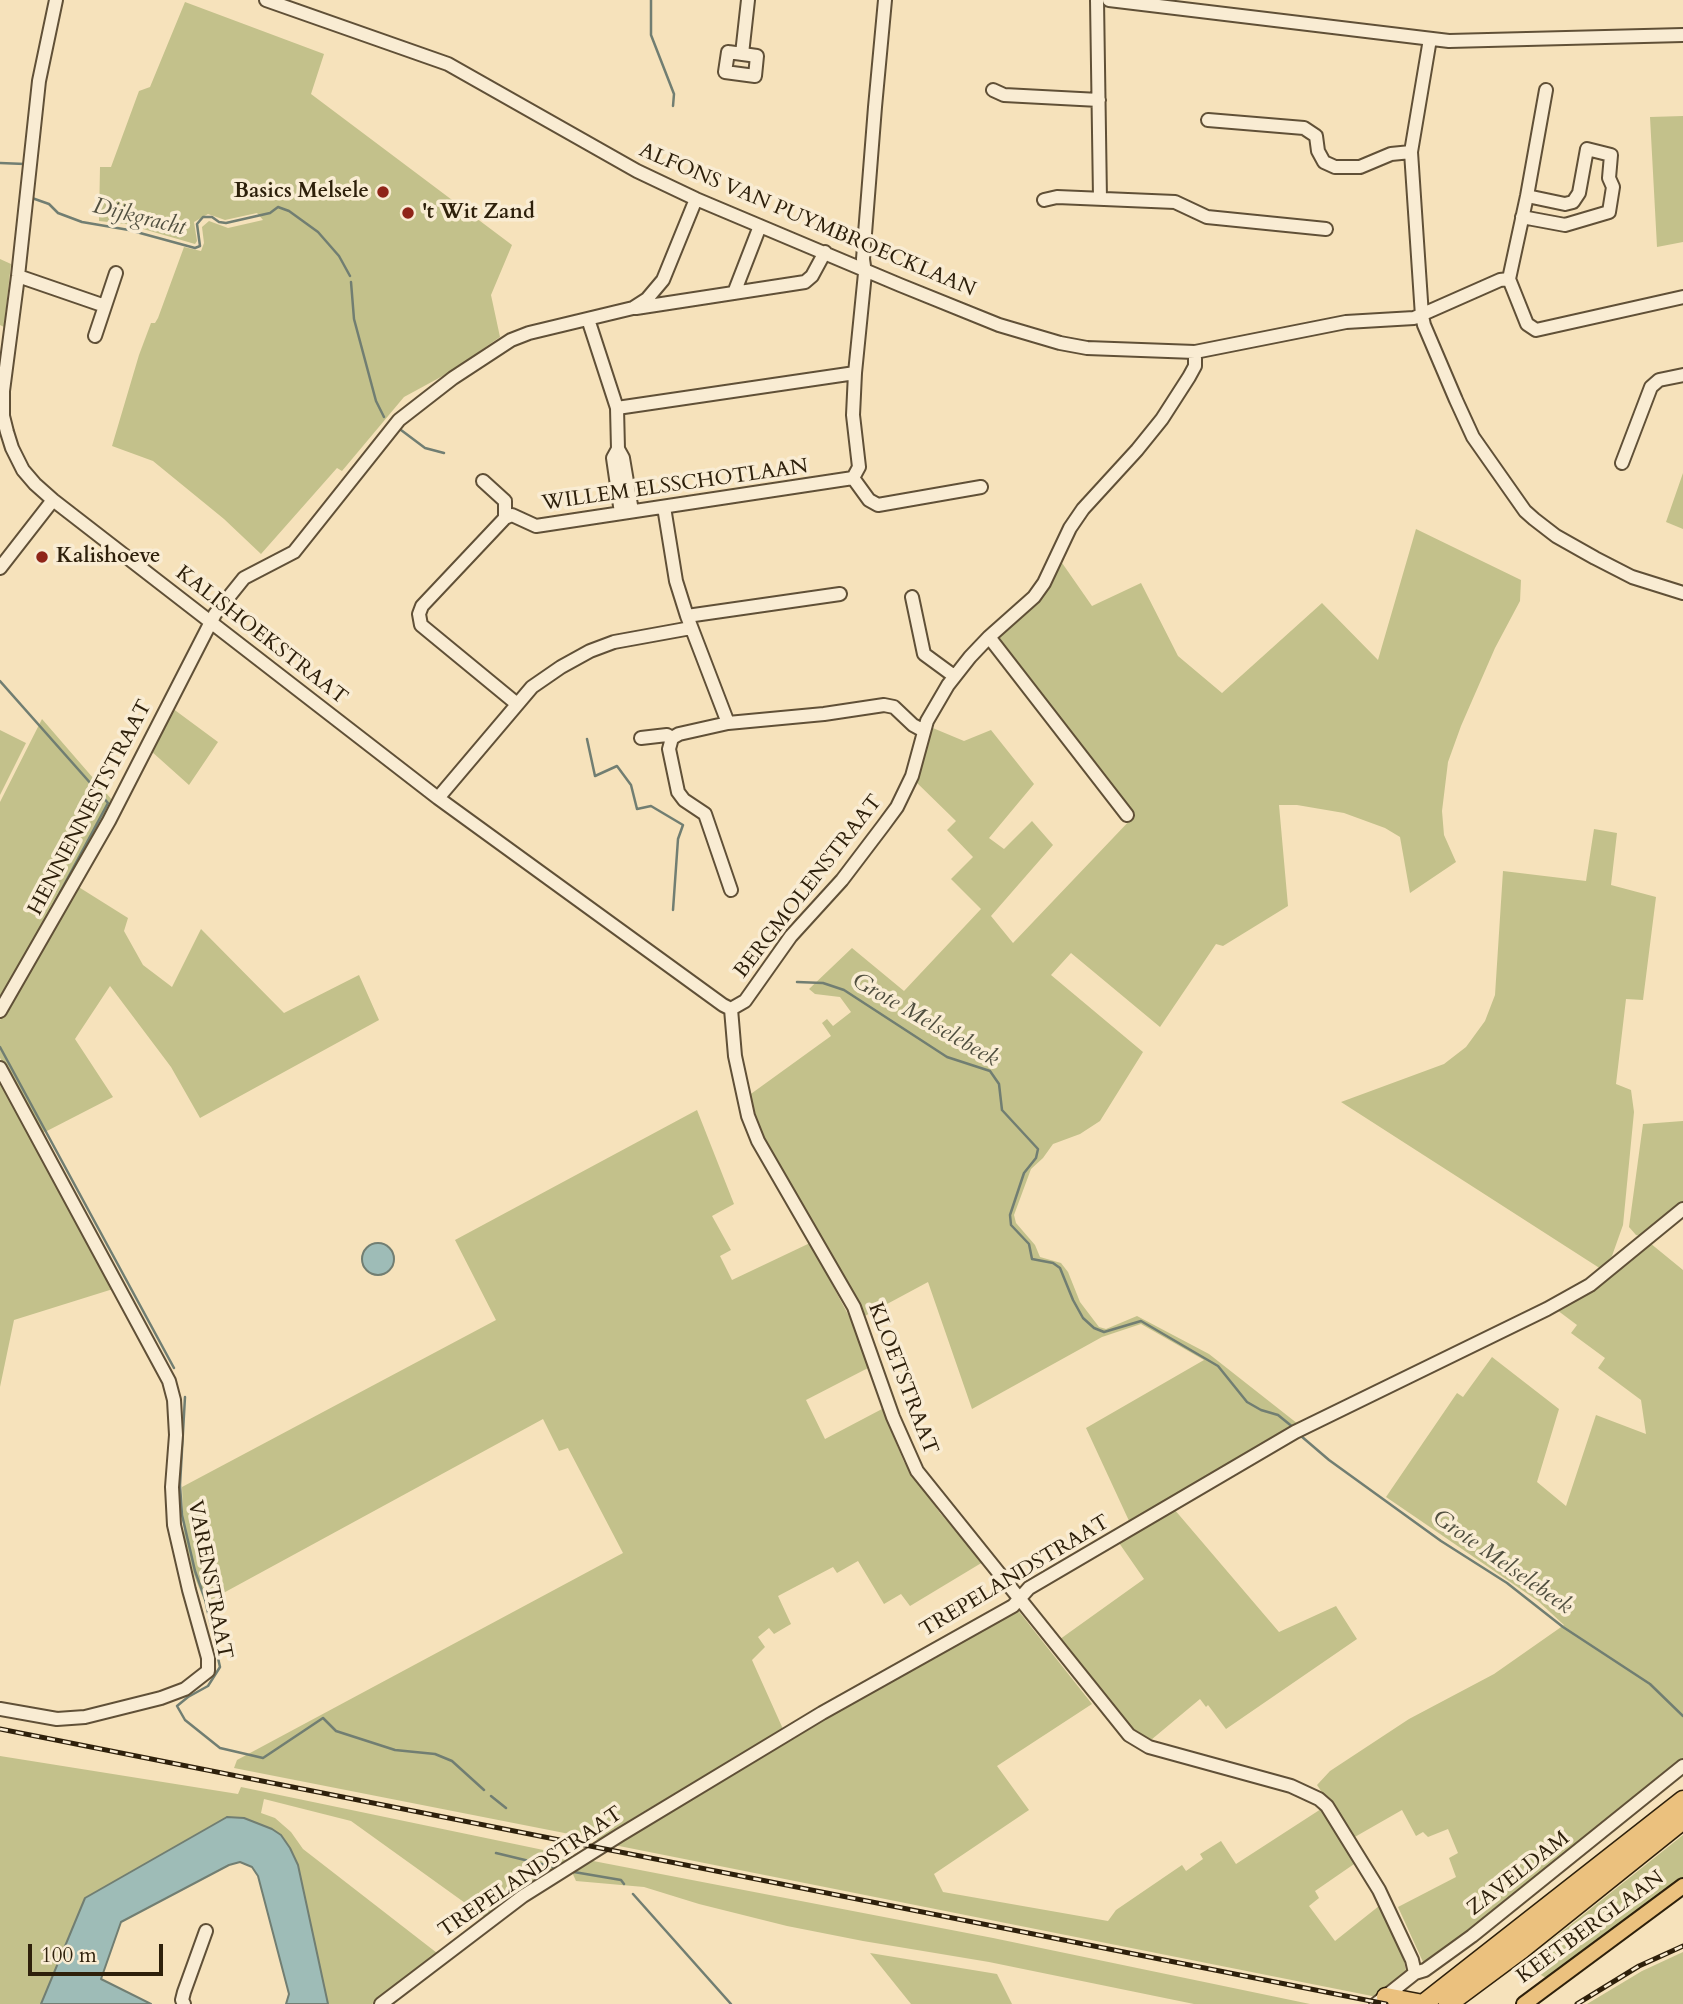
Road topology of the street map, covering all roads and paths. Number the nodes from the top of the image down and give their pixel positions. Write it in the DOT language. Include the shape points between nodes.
graph roads {
  1 [pos="56,0"];
  2 [pos="267,0"];
  3 [pos="748,0"];
  4 [pos="885,0"];
  5 [pos="1097,0"];
  6 [pos="1109,0"];
  7 [pos="1683,37"];
  8 [pos="1430,39"];
  9 [pos="741,54"];
  10 [pos="993,90"];
  11 [pos="1546,90"];
  12 [pos="1099,100"];
  13 [pos="1208,120"];
  14 [pos="1411,152"];
  15 [pos="1527,196"];
  16 [pos="1100,198"];
  17 [pos="696,199"];
  18 [pos="1044,200"];
  19 [pos="1522,217"];
  20 [pos="760,226"];
  21 [pos="1326,229"];
  22 [pos="825,252"];
  23 [pos="864,269"];
  24 [pos="116,274"];
  25 [pos="18,276"];
  26 [pos="1508,279"];
  27 [pos="660,286"];
  28 [pos="734,293"];
  29 [pos="1683,297"];
  30 [pos="678,303"];
  31 [pos="105,306"];
  32 [pos="633,308"];
  33 [pos="1422,316"];
  34 [pos="588,319"];
  35 [pos="95,335"];
  36 [pos="1195,352"];
  37 [pos="855,373"];
  38 [pos="1683,375"];
  39 [pos="617,408"];
  40 [pos="1622,463"];
  41 [pos="853,478"];
  42 [pos="483,481"];
  43 [pos="981,487"];
  44 [pos="53,500"];
  45 [pos="664,507"];
  46 [pos="627,512"];
  47 [pos="505,518"];
  48 [pos="0,568"];
  49 [pos="1683,593"];
  50 [pos="840,594"];
  51 [pos="912,597"];
  52 [pos="212,621"];
  53 [pos="689,622"];
  54 [pos="989,637"];
  55 [pos="954,676"];
  56 [pos="517,704"];
  57 [pos="728,723"];
  58 [pos="924,731"];
  59 [pos="672,737"];
  60 [pos="640,738"];
  61 [pos="438,798"];
  62 [pos="1127,815"];
  63 [pos="732,891"];
  64 [pos="731,1009"];
  65 [pos="0,1011"];
  66 [pos="0,1068"];
  67 [pos="1683,1209"];
  68 [pos="1019,1599"];
  69 [pos="0,1709"];
  70 [pos="1683,1766"];
  71 [pos="1683,1800"];
  72 [pos="1683,1820"];
  73 [pos="1683,1886"];
  74 [pos="1683,1898"];
  75 [pos="206,1931"];
  76 [pos="1415,1973"];
  77 [pos="1381,2000"];
  78 [pos="184,2004"];
  79 [pos="381,2004"];
  80 [pos="1423,2004"];
  81 [pos="1448,2004"];
  82 [pos="1524,2004"];
  83 [pos="1536,2004"];
  1 -- 25 [label="street, KALISHOEKSTRAAT" via="39,81"];
  2 -- 17 [label="street, ALFONS VAN PUYMBROECKLAAN" via="448,64 637,171"];
  3 -- 9 [label="street"];
  4 -- 23 [label="street"];
  5 -- 12 [label="street"];
  6 -- 8 [label="street"];
  7 -- 8 [label="street"];
  8 -- 14 [label="street"];
  10 -- 12 [label="street" via="1004,95"];
  11 -- 15 [label="street"];
  12 -- 16 [label="street"];
  13 -- 14 [label="street" via="1304,128 1316,136 1324,162 1335,167 1360,167 1391,154"];
  14 -- 33 [label="street"];
  15 -- 19 [label="street"];
  15 -- 19 [label="street" via="1573,202 1579,193 1587,149 1611,155 1609,212 1565,225"];
  16 -- 18 [label="street"];
  16 -- 21 [label="street" via="1175,202 1207,217"];
  17 -- 20 [label="street, ALFONS VAN PUYMBROECKLAAN"];
  17 -- 27 [label="street"];
  19 -- 26 [label="street"];
  20 -- 22 [label="street, ALFONS VAN PUYMBROECKLAAN"];
  20 -- 28 [label="street"];
  22 -- 23 [label="street, ALFONS VAN PUYMBROECKLAAN"];
  22 -- 28 [label="street, HENNENNESTSTRAAT" via="805,282"];
  23 -- 36 [label="street, ALFONS VAN PUYMBROECKLAAN" via="999,325 1060,343"];
  23 -- 37 [label="street"];
  24 -- 31 [label="street"];
  25 -- 31 [label="street"];
  25 -- 44 [label="street, KALISHOEKSTRAAT" via="2,391 3,416 23,470"];
  26 -- 29 [label="street" via="1523,318 1536,330"];
  26 -- 33 [label="street"];
  27 -- 30 [label="street" via="662,295"];
  27 -- 32 [label="street"];
  28 -- 30 [label="street, HENNENNESTSTRAAT"];
  30 -- 32 [label="street, HENNENNESTSTRAAT"];
  31 -- 35 [label="street"];
  32 -- 34 [label="street, HENNENNESTSTRAAT"];
  33 -- 36 [label="street" via="1346,322"];
  33 -- 49 [label="street" via="1473,437 1525,511 1595,558"];
  34 -- 39 [label="street"];
  34 -- 52 [label="street, HENNENNESTSTRAAT" via="511,340 405,413 294,551 248,574"];
  36 -- 54 [label="street, BERGMOLENSTRAAT" via="1193,371 1162,419 1083,509 1034,597"];
  37 -- 39 [label="street"];
  37 -- 41 [label="street" via="853,415 859,467"];
  38 -- 40 [label="street" via="1659,380 1651,387"];
  39 -- 46 [label="street"];
  41 -- 43 [label="street" via="878,505"];
  41 -- 45 [label="street, WILLEM ELSSCHOTLAAN"];
  42 -- 47 [label="street" via="505,501"];
  44 -- 48 [label="street"];
  44 -- 52 [label="street, KALISHOEKSTRAAT"];
  45 -- 46 [label="street, WILLEM ELSSCHOTLAAN"];
  45 -- 53 [label="street" via="676,581"];
  46 -- 47 [label="street, WILLEM ELSSCHOTLAAN" via="536,526 512,515"];
  47 -- 56 [label="street" via="419,614 421,625"];
  50 -- 53 [label="street"];
  51 -- 55 [label="street" via="924,654"];
  52 -- 61 [label="street, KALISHOEKSTRAAT"];
  52 -- 65 [label="street, HENNENNESTSTRAAT" via="109,821"];
  53 -- 56 [label="street" via="590,651 532,687"];
  53 -- 57 [label="street"];
  54 -- 55 [label="street, BERGMOLENSTRAAT"];
  54 -- 62 [label="street"];
  55 -- 58 [label="street, BERGMOLENSTRAAT"];
  56 -- 61 [label="street"];
  57 -- 58 [label="street" via="884,705 894,707"];
  57 -- 59 [label="street"];
  58 -- 64 [label="street, BERGMOLENSTRAAT" via="912,776 897,807 842,880 791,936 745,1002"];
  59 -- 60 [label="street"];
  59 -- 63 [label="street" via="669,748 678,792 707,818"];
  61 -- 64 [label="street, KALISHOEKSTRAAT"];
  64 -- 68 [label="street, KLOETSTRAAT" via="748,1116 854,1307 905,1448 917,1471"];
  66 -- 69 [label="street, VARENSTRAAT" via="169,1381 176,1435 174,1525 208,1658 208,1671 185,1689 128,1708 57,1719"];
  67 -- 68 [label="street, TREPELANDSTRAAT" via="1590,1285 1295,1432 1029,1588"];
  68 -- 76 [label="street, KLOETSTRAAT" via="1120,1726 1138,1741 1290,1786 1327,1806 1379,1890"];
  68 -- 79 [label="street, TREPELANDSTRAAT" via="557,1874"];
  70 -- 76 [label="street, ZAVELDAM" via="1472,1936"];
  71 -- 80 [label="highway"];
  72 -- 81 [label="highway"];
  73 -- 82 [label="main road, KEETBERGLAAN"];
  74 -- 83 [label="main road, KEETBERGLAAN"];
  75 -- 78 [label="street"];
  76 -- 77 [label="street, ZAVELDAM"];
  77 -- 80 [label="highway"];
}
